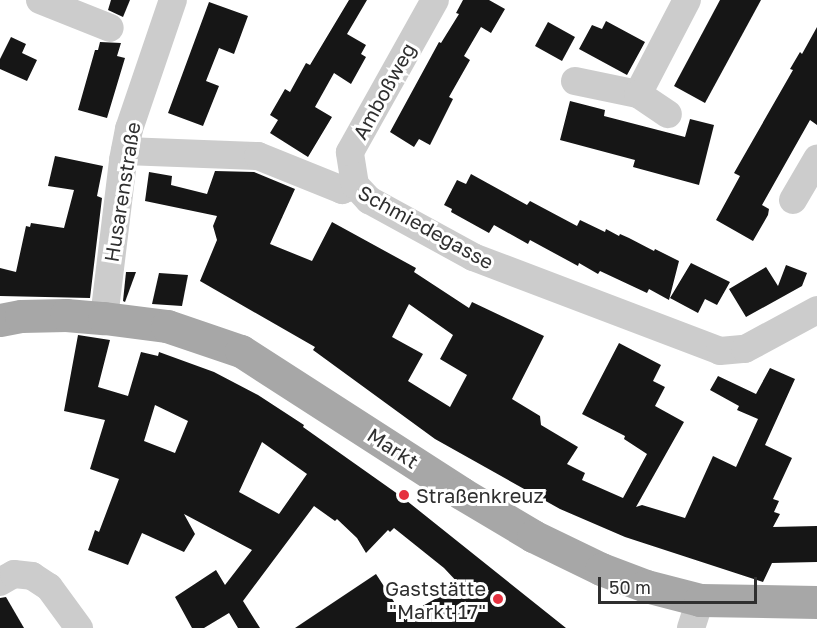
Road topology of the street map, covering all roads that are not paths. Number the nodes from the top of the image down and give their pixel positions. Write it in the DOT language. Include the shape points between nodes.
graph roads {
  1 [pos="40,0"];
  2 [pos="173,0"];
  3 [pos="435,0"];
  4 [pos="687,0"];
  5 [pos="110,28"];
  6 [pos="575,81"];
  7 [pos="638,94"];
  8 [pos="668,114"];
  9 [pos="125,151"];
  10 [pos="817,159"];
  11 [pos="355,185"];
  12 [pos="793,200"];
  13 [pos="817,310"];
  14 [pos="104,318"];
  15 [pos="0,320"];
  16 [pos="0,582"];
  17 [pos="817,602"];
  18 [pos="696,614"];
  19 [pos="79,628"];
  1 -- 5 [label="street"];
  2 -- 9 [label="street, Husarenstraße"];
  3 -- 11 [label="street, Amboßweg" via="350,152"];
  4 -- 7 [label="street"];
  6 -- 7 [label="street"];
  7 -- 8 [label="street"];
  9 -- 11 [label="street, Schmiedegasse" via="258,156 342,190"];
  9 -- 14 [label="street, Husarenstraße"];
  10 -- 12 [label="street"];
  11 -- 13 [label="street, Schmiedegasse" via="369,200 473,257 720,351 745,349"];
  14 -- 15 [label="main road, Markt" via="66,315"];
  14 -- 18 [label="main road, Markt" via="167,326 241,351 533,536 646,586"];
  16 -- 19 [label="street" via="14,574 32,576 50,587"];
  17 -- 18 [label="main road, Markt" via="749,603"];
}
